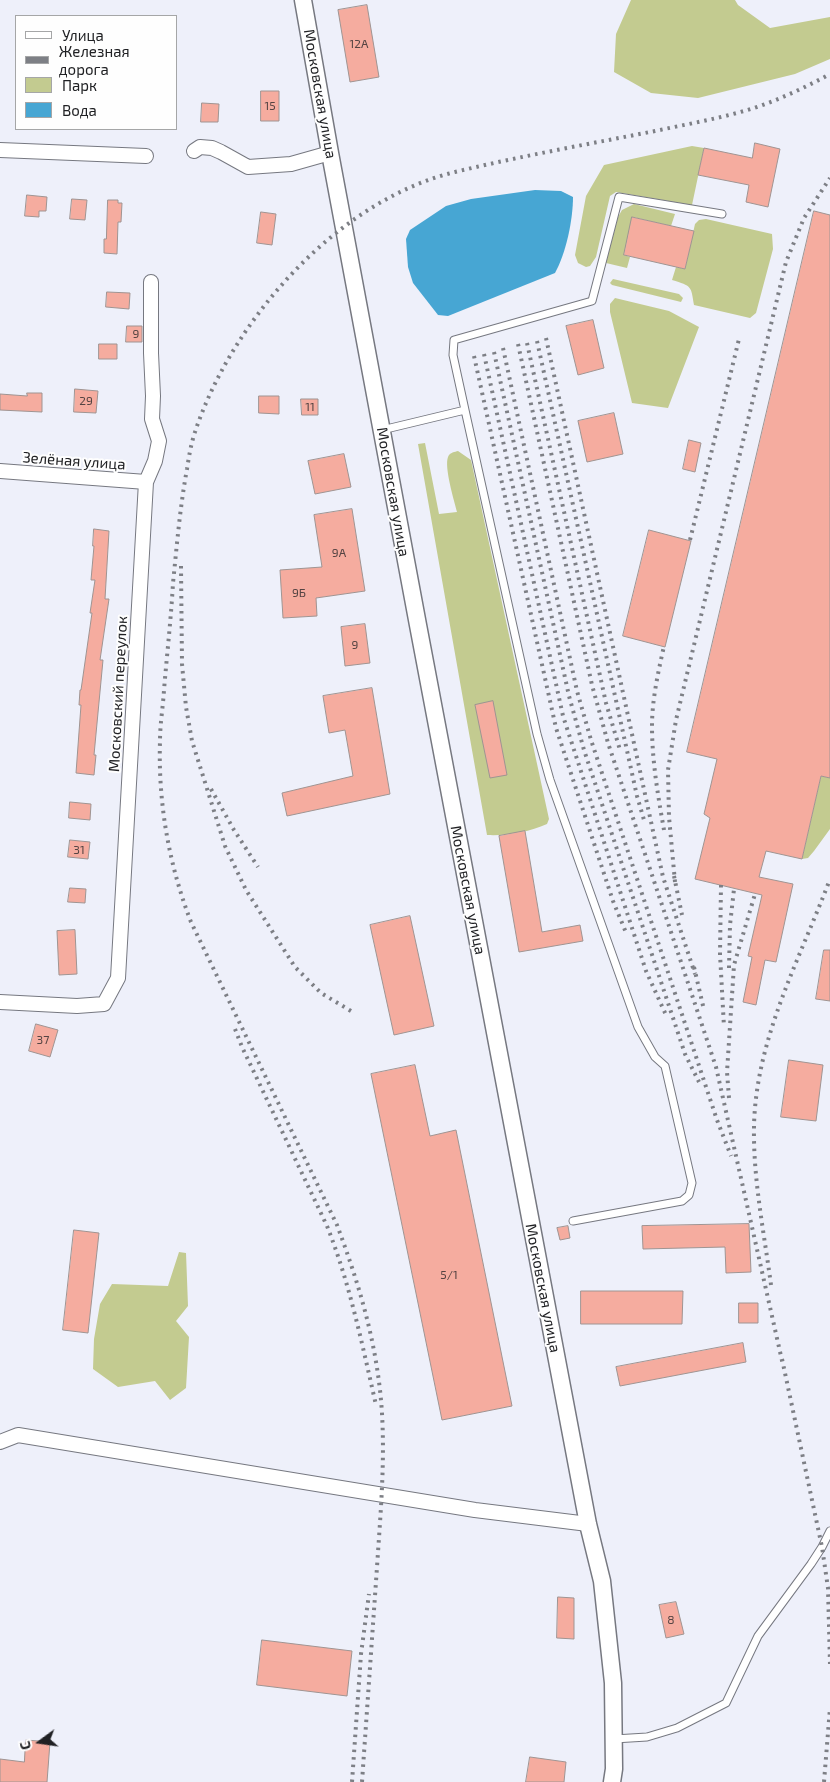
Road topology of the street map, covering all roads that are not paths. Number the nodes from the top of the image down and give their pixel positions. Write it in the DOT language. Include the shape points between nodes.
graph roads {
  1 [pos="303,0"];
  2 [pos="0,150"];
  3 [pos="194,151"];
  4 [pos="330,153"];
  5 [pos="146,156"];
  6 [pos="722,214"];
  7 [pos="152,282"];
  8 [pos="465,410"];
  9 [pos="382,431"];
  10 [pos="0,471"];
  11 [pos="146,482"];
  12 [pos="0,1002"];
  13 [pos="572,1221"];
  14 [pos="0,1442"];
  15 [pos="588,1524"];
  16 [pos="830,1531"];
  17 [pos="614,1739"];
  18 [pos="612,1782"];
  1 -- 4 [label="street, Московская улица"];
  2 -- 5 [label="street"];
  3 -- 4 [label="street" via="200,147 212,148 248,167 291,164"];
  4 -- 9 [label="street, Московская улица"];
  6 -- 8 [label="lane" via="619,198 592,301 454,340 453,355"];
  7 -- 11 [label="street, Московский переулок" via="152,419 159,441 156,461"];
  8 -- 9 [label="lane"];
  8 -- 13 [label="lane" via="550,780 638,1027 655,1056 665,1066 692,1183 689,1194 682,1201"];
  9 -- 15 [label="street, Московская улица"];
  10 -- 11 [label="street, Зелёная улица"];
  11 -- 12 [label="street, Московский переулок" via="118,978 104,1004 77,1006"];
  14 -- 15 [label="street" via="18,1435 474,1510"];
  15 -- 17 [label="street, Московская улица" via="602,1581 613,1683"];
  16 -- 17 [label="lane" via="815,1558 758,1636 726,1703 669,1730 647,1737"];
  17 -- 18 [label="street, Московская улица"];
}
